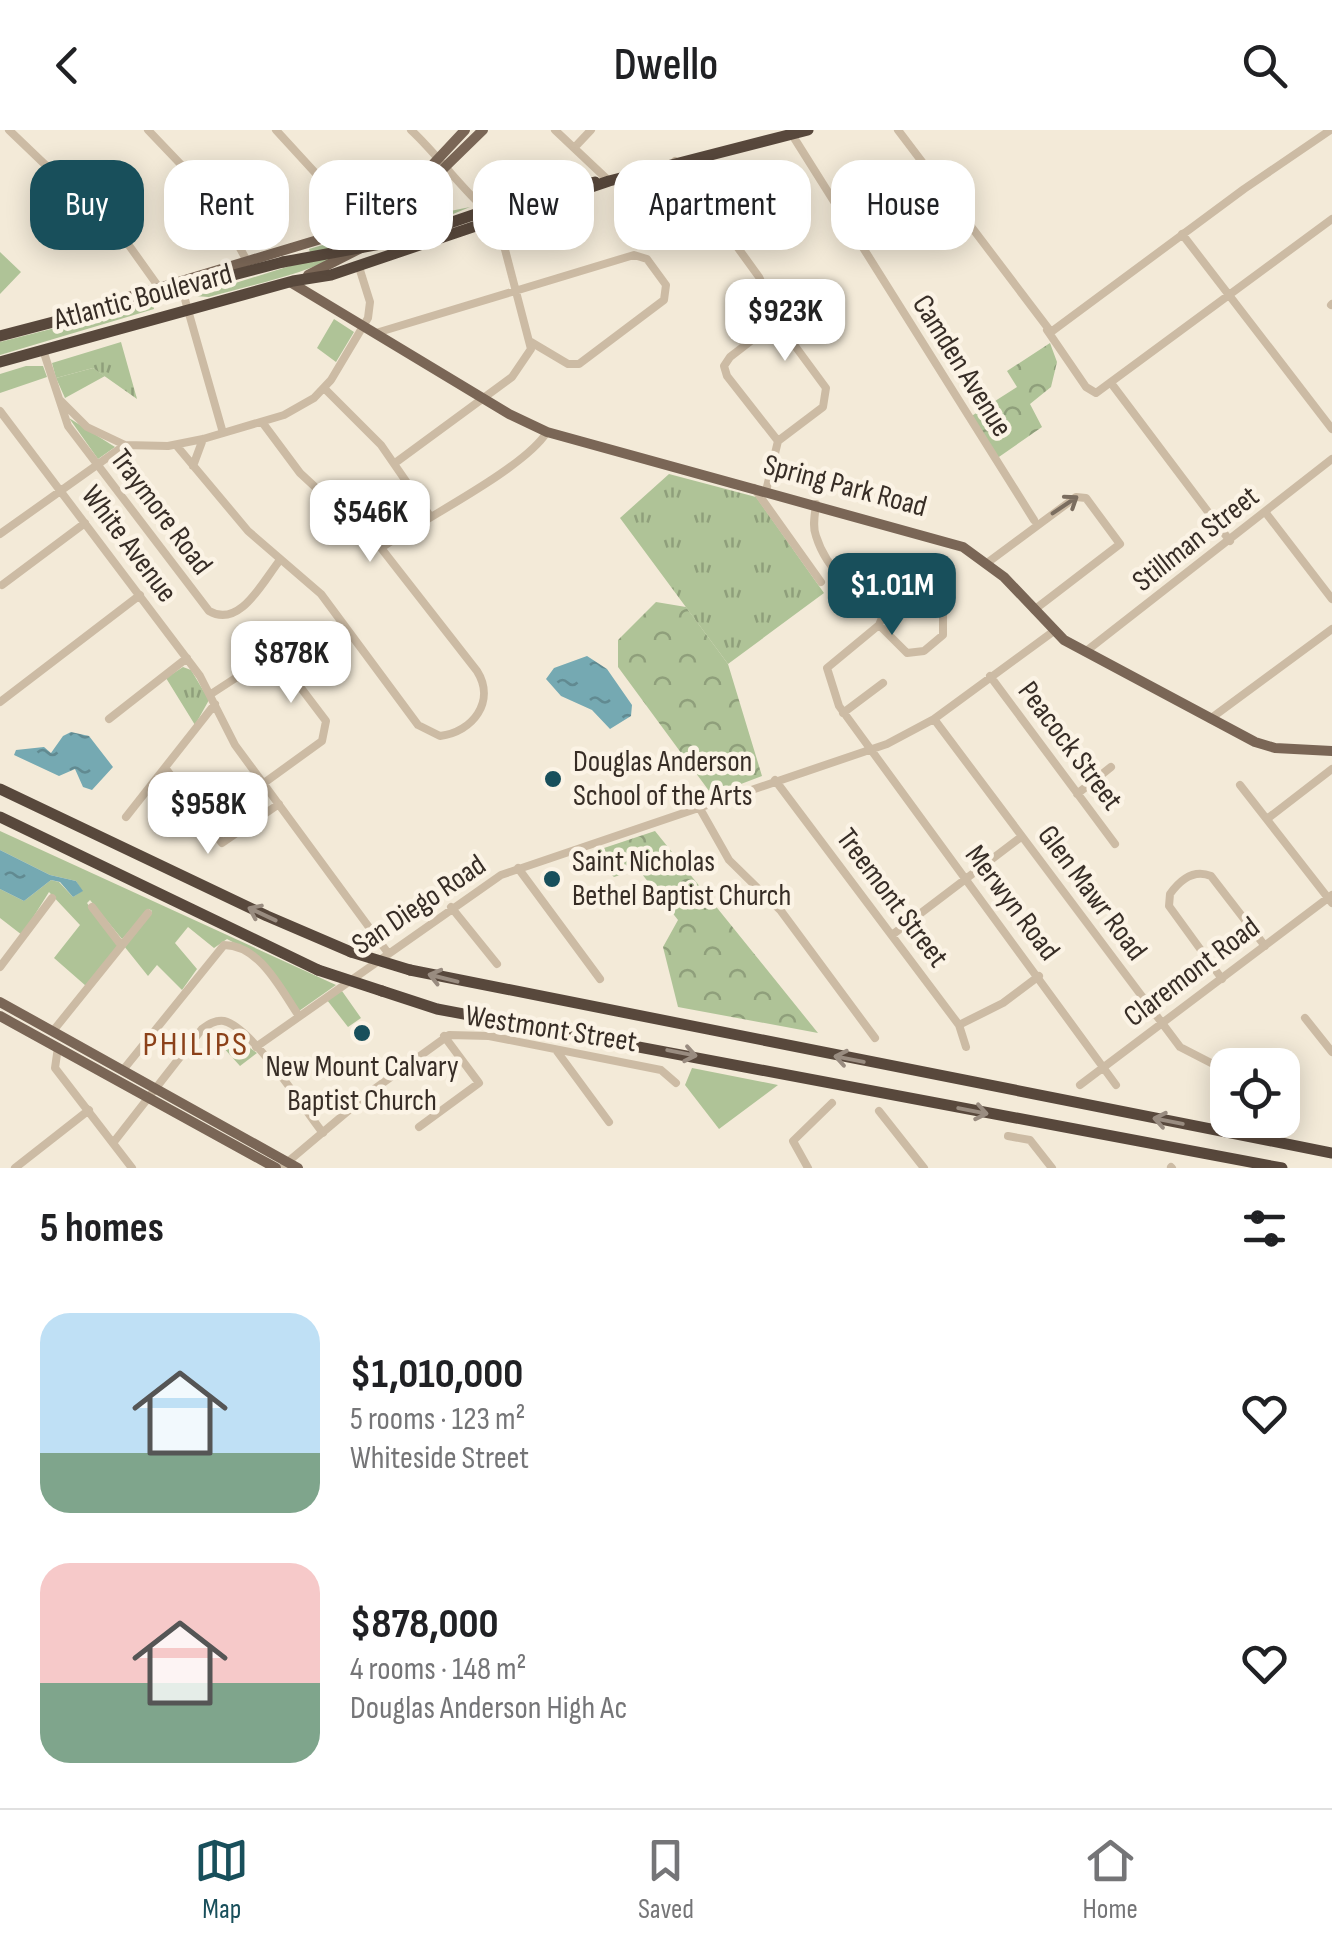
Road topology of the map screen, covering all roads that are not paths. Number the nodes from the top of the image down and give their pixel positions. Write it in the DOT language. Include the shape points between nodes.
graph roads {
  1 [pos="10,130"];
  2 [pos="148,130"];
  3 [pos="276,130"];
  4 [pos="411,130"];
  5 [pos="465,130"];
  6 [pos="483,130"];
  7 [pos="555,130"];
  8 [pos="591,130"];
  9 [pos="808,130"];
  10 [pos="898,130"];
  11 [pos="1330,132"];
  12 [pos="783,133"];
  13 [pos="574,148"];
  14 [pos="437,160"];
  15 [pos="444,160"];
  16 [pos="446,160"];
  17 [pos="679,160"];
  18 [pos="309,166"];
  19 [pos="453,176"];
  20 [pos="614,179"];
  21 [pos="609,180"];
  22 [pos="594,184"];
  23 [pos="473,197"];
  24 [pos="473,220"];
  25 [pos="1332,220"];
  26 [pos="473,222"];
  27 [pos="1182,234"];
  28 [pos="309,242"];
  29 [pos="355,250"];
  30 [pos="503,250"];
  31 [pos="739,250"];
  32 [pos="247,261"];
  33 [pos="359,267"];
  34 [pos="323,272"];
  35 [pos="292,282"];
  36 [pos="182,290"];
  37 [pos="159,291"];
  38 [pos="517,291"];
  39 [pos="1230,295"];
  40 [pos="321,301"];
  41 [pos="188,310"];
  42 [pos="778,320"];
  43 [pos="144,323"];
  44 [pos="364,326"];
  45 [pos="1049,331"];
  46 [pos="376,334"];
  47 [pos="0,336"];
  48 [pos="530,342"];
  49 [pos="44,350"];
  50 [pos="0,362"];
  51 [pos="1111,383"];
  52 [pos="325,388"];
  53 [pos="58,396"];
  54 [pos="484,398"];
  55 [pos="0,411"];
  56 [pos="262,422"];
  57 [pos="1332,429"];
  58 [pos="547,432"];
  59 [pos="223,433"];
  60 [pos="203,439"];
  61 [pos="778,441"];
  62 [pos="125,444"];
  63 [pos="176,445"];
  64 [pos="1332,459"];
  65 [pos="395,463"];
  66 [pos="96,465"];
  67 [pos="193,466"];
  68 [pos="60,490"];
  69 [pos="760,490"];
  70 [pos="816,503"];
  71 [pos="1266,513"];
  72 [pos="430,516"];
  73 [pos="1034,520"];
  74 [pos="85,523"];
  75 [pos="0,534"];
  76 [pos="1230,541"];
  77 [pos="381,548"];
  78 [pos="280,560"];
  79 [pos="987,563"];
  80 [pos="821,582"];
  81 [pos="2,585"];
  82 [pos="140,596"];
  83 [pos="1332,599"];
  84 [pos="888,601"];
  85 [pos="1034,610"];
  86 [pos="879,624"];
  87 [pos="1332,629"];
  88 [pos="1054,632"];
  89 [pos="1085,652"];
  90 [pos="187,658"];
  91 [pos="990,676"];
  92 [pos="883,683"];
  93 [pos="211,694"];
  94 [pos="0,702"];
  95 [pos="215,704"];
  96 [pos="843,712"];
  97 [pos="110,719"];
  98 [pos="934,719"];
  99 [pos="1210,719"];
  100 [pos="870,749"];
  101 [pos="1332,751"];
  102 [pos="1111,768"];
  103 [pos="166,769"];
  104 [pos="1332,770"];
  105 [pos="775,780"];
  106 [pos="264,783"];
  107 [pos="1240,785"];
  108 [pos="0,789"];
  109 [pos="1077,794"];
  110 [pos="278,804"];
  111 [pos="699,807"];
  112 [pos="0,817"];
  113 [pos="126,817"];
  114 [pos="1267,819"];
  115 [pos="1021,838"];
  116 [pos="1116,844"];
  117 [pos="518,868"];
  118 [pos="966,879"];
  119 [pos="52,898"];
  120 [pos="1331,898"];
  121 [pos="92,907"];
  122 [pos="452,907"];
  123 [pos="148,912"];
  124 [pos="892,936"];
  125 [pos="121,945"];
  126 [pos="1265,946"];
  127 [pos="388,952"];
  128 [pos="497,964"];
  129 [pos="0,968"];
  130 [pos="1039,976"];
  131 [pos="1222,978"];
  132 [pos="600,979"];
  133 [pos="0,1002"];
  134 [pos="0,1016"];
  135 [pos="299,1016"];
  136 [pos="1305,1018"];
  137 [pos="1162,1023"];
  138 [pos="959,1025"];
  139 [pos="53,1031"];
  140 [pos="444,1036"];
  141 [pos="874,1038"];
  142 [pos="966,1046"];
  143 [pos="58,1047"];
  144 [pos="256,1047"];
  145 [pos="556,1050"];
  146 [pos="1332,1052"];
  147 [pos="1210,1063"];
  148 [pos="1106,1066"];
  149 [pos="123,1070"];
  150 [pos="676,1083"];
  151 [pos="1080,1085"];
  152 [pos="1116,1085"];
  153 [pos="153,1093"];
  154 [pos="832,1103"];
  155 [pos="89,1110"];
  156 [pos="879,1112"];
  157 [pos="609,1122"];
  158 [pos="419,1127"];
  159 [pos="323,1133"];
  160 [pos="1008,1136"];
  161 [pos="113,1143"];
  162 [pos="1332,1154"];
  163 [pos="286,1166"];
  164 [pos="15,1168"];
  165 [pos="132,1168"];
  166 [pos="808,1168"];
  167 [pos="924,1168"];
  168 [pos="1052,1168"];
  169 [pos="1282,1168"];
  1 -- 37 [label="street" via="128,244"];
  2 -- 32 [label="street" via="212,197"];
  3 -- 18 [label="street"];
  4 -- 14 [label="street"];
  5 -- 15 [label="main road, Atlantic Boulevard"];
  6 -- 16 [label="main road, Atlantic Boulevard"];
  7 -- 13 [label="street"];
  8 -- 13 [label="street"];
  9 -- 12 [label="highway"];
  10 -- 45 [label="street"];
  11 -- 27 [label="street"];
  12 -- 17 [label="highway"];
  12 -- 73 [label="street, Camden Avenue"];
  13 -- 21 [label="street"];
  19 -- 23 [label="street"];
  20 -- 21 [label="highway"];
  21 -- 22 [label="highway"];
  24 -- 36 [label="highway, bridge"];
  25 -- 39 [label="street"];
  26 -- 33 [label="highway, Atlantic Boulevard"];
  27 -- 39 [label="street"];
  27 -- 45 [label="street"];
  28 -- 32 [label="main road, Atlantic Boulevard"];
  29 -- 34 [label="main road, Atlantic Boulevard"];
  30 -- 38 [label="street"];
  31 -- 42 [label="street"];
  32 -- 37 [label="main road, Atlantic Boulevard"];
  33 -- 34 [label="highway, Atlantic Boulevard"];
  33 -- 44 [label="street" via="370,302"];
  34 -- 35 [label="highway, Atlantic Boulevard"];
  34 -- 40 [label="main road" via="313,286"];
  35 -- 40 [label="main road, Spring Park Road"];
  35 -- 41 [label="highway, Atlantic Boulevard"];
  36 -- 37 [label="highway"];
  36 -- 41 [label="street"];
  37 -- 43 [label="highway" via="156,313"];
  37 -- 47 [label="highway"];
  38 -- 46 [label="street"];
  38 -- 48 [label="street"];
  38 -- 48 [label="street" via="639,254 666,285 664,300 579,364"];
  39 -- 51 [label="street"];
  39 -- 57 [label="street"];
  40 -- 44 [label="main road, Spring Park Road"];
  41 -- 43 [label="highway, Atlantic Boulevard"];
  41 -- 59 [label="street"];
  42 -- 61 [label="street" via="828,393 824,408"];
  42 -- 61 [label="street" via="724,366"];
  43 -- 49 [label="highway, Atlantic Boulevard"];
  44 -- 46 [label="main road, Spring Park Road"];
  44 -- 52 [label="street"];
  45 -- 51 [label="street" via="1089,392"];
  46 -- 54 [label="main road, Spring Park Road"];
  48 -- 54 [label="street" via="516,373"];
  49 -- 50 [label="highway, Atlantic Boulevard"];
  49 -- 53 [label="street, Traymore Road"];
  51 -- 76 [label="street"];
  52 -- 56 [label="street" via="300,408"];
  52 -- 65 [label="street"];
  53 -- 62 [label="street" via="87,428"];
  53 -- 66 [label="street, Traymore Road" via="68,426"];
  54 -- 58 [label="main road, Spring Park Road"];
  54 -- 65 [label="street"];
  55 -- 68 [label="street, White Avenue"];
  56 -- 59 [label="street"];
  56 -- 77 [label="street" via="308,482"];
  58 -- 69 [label="main road, Spring Park Road"];
  58 -- 72 [label="street"];
  59 -- 60 [label="street"];
  60 -- 63 [label="street"];
  60 -- 67 [label="street"];
  61 -- 69 [label="street"];
  62 -- 63 [label="street"];
  62 -- 66 [label="street"];
  63 -- 67 [label="street"];
  64 -- 71 [label="street, Stillman Street"];
  65 -- 72 [label="street"];
  66 -- 68 [label="street"];
  66 -- 78 [label="street, Traymore Road" via="214,614 239,610"];
  67 -- 78 [label="street"];
  68 -- 74 [label="street, White Avenue"];
  68 -- 75 [label="street"];
  69 -- 70 [label="main road, Spring Park Road"];
  69 -- 80 [label="street"];
  70 -- 79 [label="main road, Spring Park Road" via="950,542"];
  70 -- 84 [label="street" via="820,546 856,592"];
  71 -- 76 [label="street, Stillman Street"];
  71 -- 83 [label="street"];
  72 -- 77 [label="street"];
  74 -- 81 [label="street"];
  74 -- 82 [label="street, White Avenue"];
  76 -- 89 [label="street, Stillman Street"];
  77 -- 78 [label="street" via="482,679 484,704 464,726 440,736 423,730 325,600"];
  79 -- 85 [label="main road, Spring Park Road"];
  79 -- 85 [label="street, one-way" via="1076,497 1086,498 1120,544"];
  82 -- 90 [label="street, White Avenue"];
  82 -- 94 [label="street"];
  84 -- 86 [label="street"];
  84 -- 86 [label="street" via="928,596 943,612 942,634 924,651 907,652"];
  85 -- 88 [label="main road, Spring Park Road"];
  86 -- 96 [label="street, Merwyn Road" via="827,668"];
  87 -- 99 [label="street"];
  88 -- 89 [label="main road, Spring Park Road"];
  88 -- 91 [label="street, San Diego Road"];
  89 -- 99 [label="main road, Spring Park Road"];
  90 -- 93 [label="street, White Avenue"];
  90 -- 97 [label="street"];
  91 -- 98 [label="street, San Diego Road"];
  91 -- 109 [label="street, Peacock Street"];
  92 -- 96 [label="street"];
  93 -- 95 [label="street, White Avenue"];
  93 -- 106 [label="street" via="272,655 326,721 322,741"];
  95 -- 103 [label="street"];
  95 -- 106 [label="street, White Avenue"];
  96 -- 100 [label="street, Merwyn Road"];
  98 -- 100 [label="street, San Diego Road"];
  98 -- 115 [label="street, Glen Mawr Road"];
  99 -- 101 [label="main road, Spring Park Road" via="1265,746"];
  100 -- 105 [label="street, San Diego Road"];
  100 -- 118 [label="street, Merwyn Road"];
  102 -- 109 [label="street"];
  103 -- 110 [label="street" via="222,844"];
  103 -- 113 [label="street"];
  104 -- 114 [label="street"];
  105 -- 111 [label="street, San Diego Road"];
  105 -- 124 [label="street, Treemont Street"];
  106 -- 110 [label="street, White Avenue"];
  107 -- 114 [label="street"];
  162 -- 108 [label="highway, one-way, bridge" via="410,970 266,916"];
  109 -- 116 [label="street, Peacock Street"];
  110 -- 127 [label="street, White Avenue"];
  111 -- 117 [label="street, San Diego Road"];
  111 -- 141 [label="street" via="725,855 781,911"];
  112 -- 169 [label="highway, one-way, bridge" via="318,970 437,1009"];
  114 -- 120 [label="street"];
  115 -- 118 [label="street"];
  115 -- 137 [label="street, Glen Mawr Road"];
  117 -- 122 [label="street, San Diego Road"];
  117 -- 132 [label="street"];
  118 -- 124 [label="street"];
  118 -- 130 [label="street, Merwyn Road"];
  119 -- 129 [label="street"];
  120 -- 126 [label="street, Claremont Road"];
  121 -- 125 [label="street"];
  122 -- 127 [label="street, San Diego Road"];
  122 -- 128 [label="street"];
  123 -- 125 [label="street"];
  124 -- 138 [label="street, Treemont Street"];
  125 -- 139 [label="street"];
  126 -- 131 [label="street, Claremont Road"];
  126 -- 131 [label="street" via="1211,876 1183,880 1169,906"];
  127 -- 135 [label="street, San Diego Road"];
  130 -- 138 [label="street"];
  130 -- 148 [label="street, Merwyn Road"];
  131 -- 137 [label="street, Claremont Road"];
  133 -- 139 [label="main road"];
  134 -- 143 [label="main road"];
  135 -- 144 [label="street, San Diego Road"];
  135 -- 149 [label="street" via="260,962 226,944"];
  136 -- 146 [label="street"];
  137 -- 147 [label="street, Glen Mawr Road" via="1180,1047"];
  137 -- 148 [label="street, Claremont Road"];
  138 -- 142 [label="street, Treemont Street"];
  139 -- 149 [label="main road"];
  140 -- 145 [label="street, Westmont Street" via="474,1034"];
  140 -- 158 [label="street" via="478,1083"];
  140 -- 159 [label="street, Westmont Street"];
  143 -- 153 [label="main road"];
  143 -- 155 [label="street" via="54,1066"];
  144 -- 153 [label="street" via="217,1021 202,1029"];
  144 -- 159 [label="street"];
  145 -- 150 [label="street, Westmont Street" via="661,1070"];
  145 -- 157 [label="street"];
  148 -- 151 [label="street, Claremont Road"];
  148 -- 152 [label="street, Merwyn Road"];
  149 -- 153 [label="main road"];
  153 -- 161 [label="street"];
  153 -- 163 [label="main road"];
  154 -- 166 [label="street" via="794,1141"];
  155 -- 161 [label="street"];
  155 -- 164 [label="street"];
  156 -- 167 [label="street"];
  159 -- 163 [label="street, Westmont Street"];
  160 -- 168 [label="street" via="1030,1140"];
  161 -- 165 [label="street"];
}
